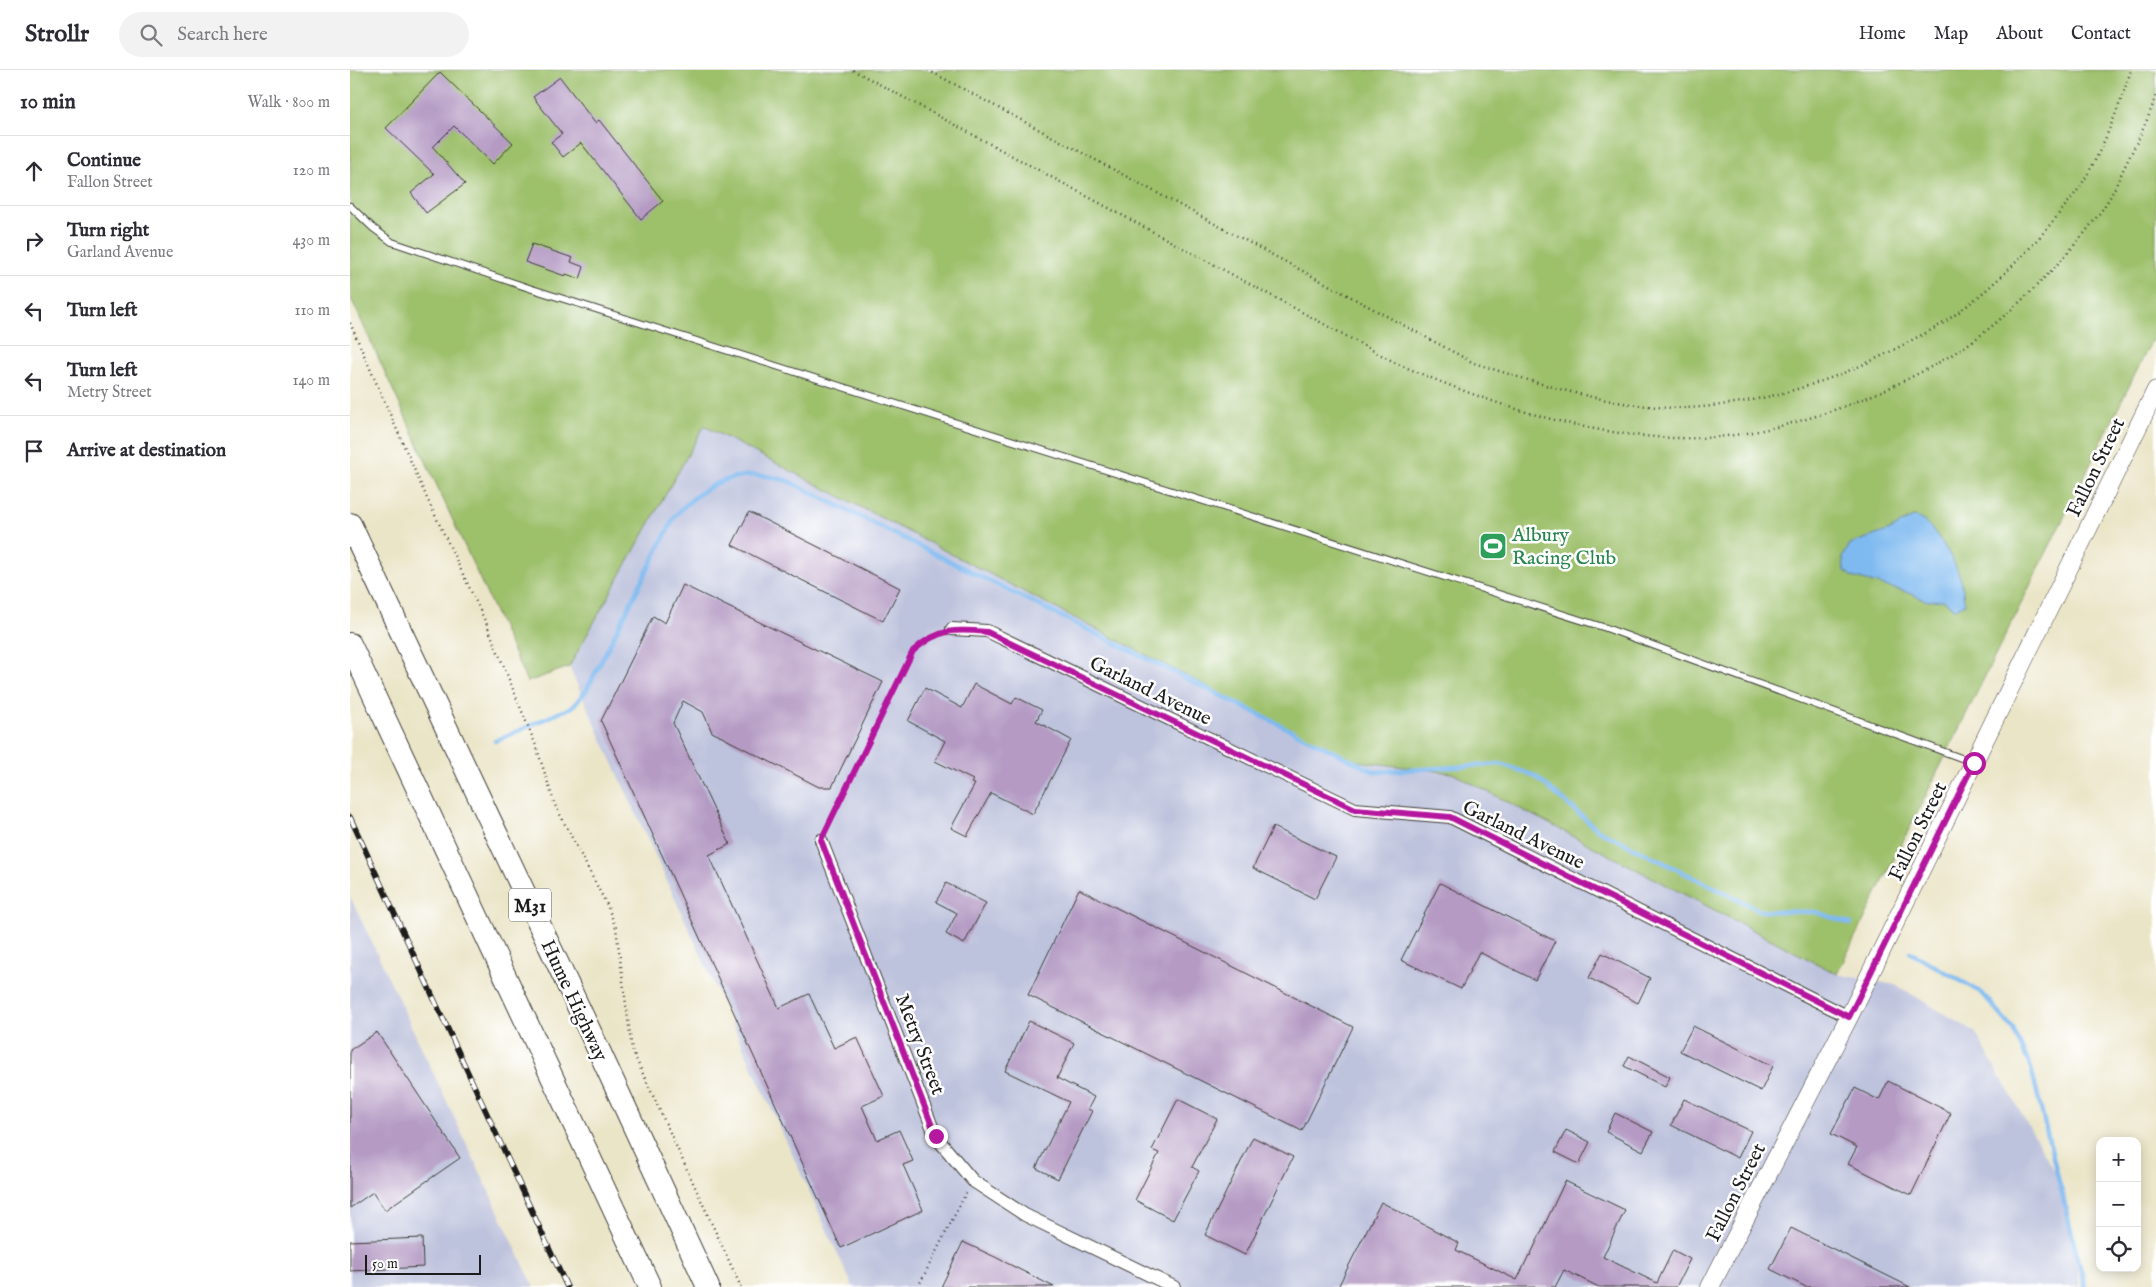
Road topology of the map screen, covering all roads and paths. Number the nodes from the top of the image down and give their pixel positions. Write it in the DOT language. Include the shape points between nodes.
graph roads {
  1 [pos="853,70"];
  2 [pos="928,70"];
  3 [pos="2131,70"];
  4 [pos="2156,94"];
  5 [pos="350,206"];
  6 [pos="350,323"];
  7 [pos="2156,390"];
  8 [pos="350,524"];
  9 [pos="952,629"];
  10 [pos="350,644"];
  11 [pos="1974,763"];
  12 [pos="821,840"];
  13 [pos="1849,1017"];
  14 [pos="958,1206"];
  15 [pos="650,1287"];
  16 [pos="708,1287"];
  17 [pos="741,1287"];
  18 [pos="918,1287"];
  19 [pos="1174,1287"];
  20 [pos="1710,1287"];
  1 -- 4 [label="path" via="1398,364 1463,392 1532,414 1627,435 1702,438 1772,428 1840,409 1906,379 1965,346 2014,306 2065,255 2109,199 2150,115"];
  2 -- 3 [label="path" via="1474,363 1540,384 1631,404 1700,407 1766,398 1829,380 1948,321 1994,284 2042,235 2083,182 2121,104"];
  5 -- 11 [label="lane" via="392,242 1606,628"];
  6 -- 17 [label="path" via="487,625 536,746 555,805 616,928 632,1050"];
  7 -- 11 [label="street, Fallon Street"];
  8 -- 16 [label="highway, Hume Highway / M31"];
  9 -- 12 [label="path" via="922,643 913,651"];
  9 -- 13 [label="street, Garland Avenue" via="987,632 1355,809 1450,817"];
  10 -- 15 [label="highway, M31"];
  11 -- 13 [label="street, Fallon Street"];
  12 -- 19 [label="street, Metry Street" via="936,1136 973,1181 1017,1210"];
  13 -- 20 [label="street, Fallon Street"];
  14 -- 18 [label="path"];
}
